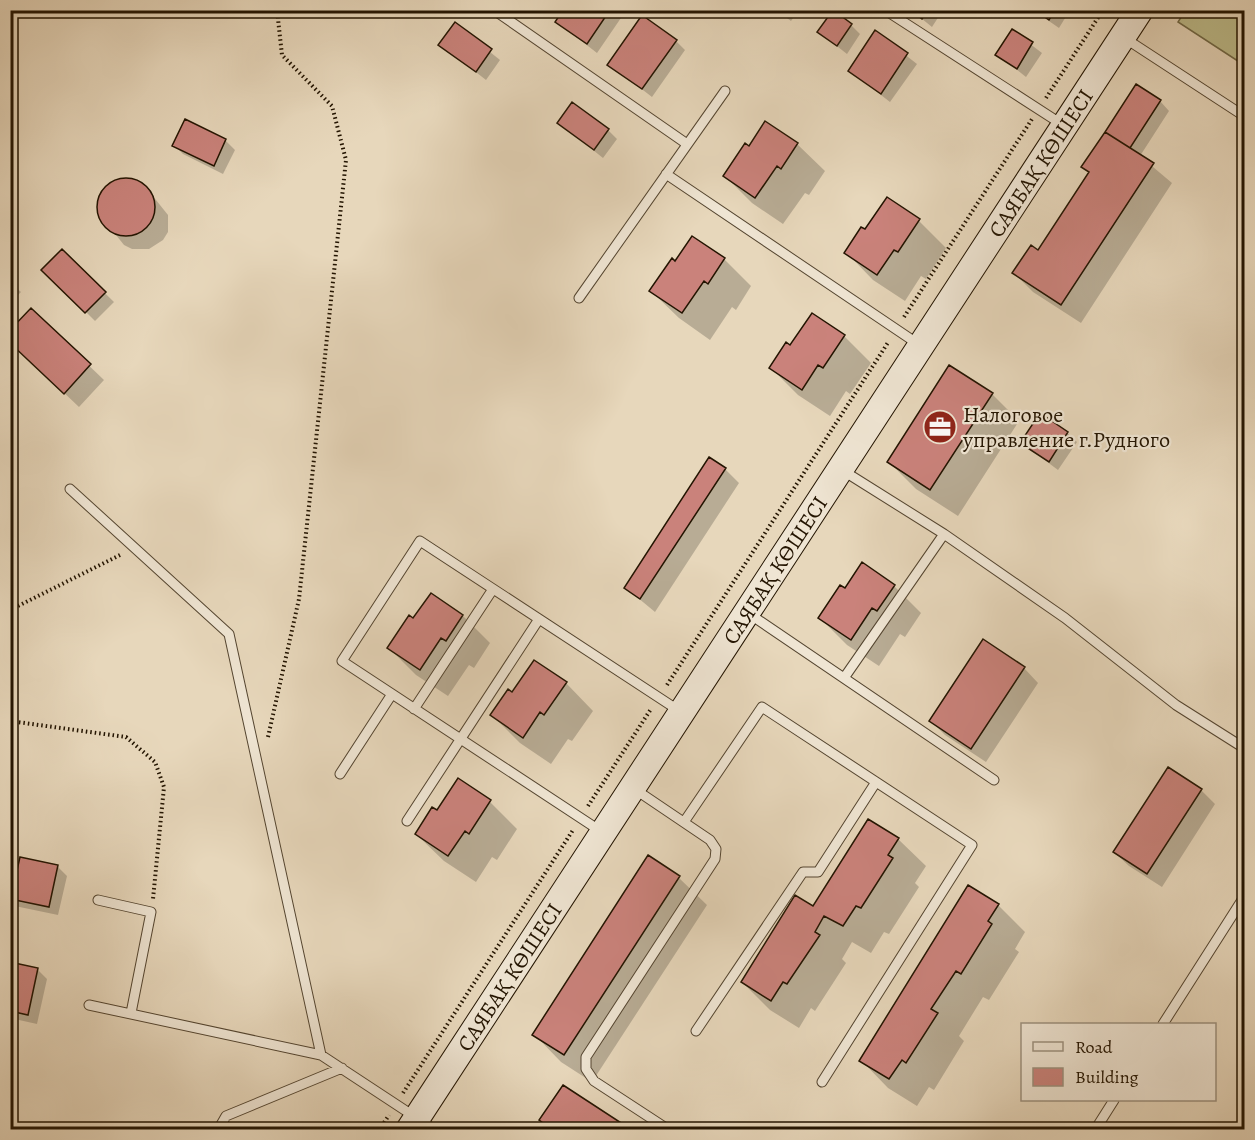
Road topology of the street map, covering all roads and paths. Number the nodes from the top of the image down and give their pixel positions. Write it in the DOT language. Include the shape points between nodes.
graph roads {
  1 [pos="277,10"];
  2 [pos="494,10"];
  3 [pos="885,10"];
  4 [pos="1103,10"];
  5 [pos="1140,10"];
  6 [pos="1123,37"];
  7 [pos="725,91"];
  8 [pos="1039,109"];
  9 [pos="1245,116"];
  10 [pos="1065,126"];
  11 [pos="687,144"];
  12 [pos="666,174"];
  13 [pos="579,298"];
  14 [pos="896,329"];
  15 [pos="923,347"];
  16 [pos="842,470"];
  17 [pos="70,489"];
  18 [pos="944,534"];
  19 [pos="134,547"];
  20 [pos="493,589"];
  21 [pos="10,610"];
  22 [pos="748,613"];
  23 [pos="539,619"];
  24 [pos="844,678"];
  25 [pos="392,694"];
  26 [pos="659,697"];
  27 [pos="414,709"];
  28 [pos="683,713"];
  29 [pos="10,721"];
  30 [pos="267,738"];
  31 [pos="460,739"];
  32 [pos="1245,748"];
  33 [pos="340,774"];
  34 [pos="994,780"];
  35 [pos="876,782"];
  36 [pos="633,788"];
  37 [pos="581,818"];
  38 [pos="407,821"];
  39 [pos="684,822"];
  40 [pos="604,833"];
  41 [pos="1245,897"];
  42 [pos="98,900"];
  43 [pos="151,912"];
  44 [pos="89,1005"];
  45 [pos="131,1013"];
  46 [pos="1164,1023"];
  47 [pos="696,1031"];
  48 [pos="321,1055"];
  49 [pos="342,1068"];
  50 [pos="822,1082"];
  51 [pos="1113,1101"];
  52 [pos="397,1102"];
  53 [pos="421,1126"];
  54 [pos="218,1130"];
  55 [pos="379,1130"];
  56 [pos="669,1130"];
  57 [pos="1095,1130"];
  1 -- 30 [label="path" via="282,56 332,106 346,160 299,599"];
  2 -- 11 [label="lane"];
  3 -- 8 [label="lane"];
  4 -- 8 [label="path"];
  5 -- 6 [label="street, САЯБАҚ КӨШЕСІ"];
  6 -- 9 [label="lane"];
  6 -- 10 [label="street, САЯБАҚ КӨШЕСІ"];
  7 -- 11 [label="lane"];
  8 -- 10 [label="lane"];
  8 -- 14 [label="path"];
  10 -- 15 [label="street, САЯБАҚ КӨШЕСІ"];
  11 -- 12 [label="lane"];
  12 -- 13 [label="lane"];
  12 -- 14 [label="lane"];
  14 -- 15 [label="lane"];
  14 -- 26 [label="path"];
  15 -- 16 [label="street, САЯБАҚ КӨШЕСІ"];
  16 -- 18 [label="lane"];
  16 -- 22 [label="street, САЯБАҚ КӨШЕСІ"];
  17 -- 19 [label="lane"];
  18 -- 24 [label="lane"];
  18 -- 32 [label="lane" via="1065,618 1176,705"];
  19 -- 21 [label="path"];
  19 -- 48 [label="lane" via="229,634"];
  20 -- 23 [label="lane"];
  20 -- 25 [label="lane" via="420,541 342,661"];
  20 -- 27 [label="lane"];
  22 -- 24 [label="lane"];
  22 -- 28 [label="street, САЯБАҚ КӨШЕСІ"];
  23 -- 26 [label="lane"];
  23 -- 31 [label="lane"];
  24 -- 34 [label="lane"];
  25 -- 27 [label="lane"];
  25 -- 33 [label="lane"];
  26 -- 28 [label="lane"];
  26 -- 37 [label="path"];
  27 -- 31 [label="lane"];
  28 -- 36 [label="street, САЯБАҚ КӨШЕСІ"];
  29 -- 43 [label="path" via="126,737 155,762 164,787"];
  31 -- 37 [label="lane"];
  31 -- 38 [label="lane"];
  35 -- 39 [label="lane" via="762,707"];
  35 -- 47 [label="lane" via="818,872 803,872"];
  35 -- 50 [label="lane" via="972,845"];
  36 -- 39 [label="lane"];
  36 -- 40 [label="street, САЯБАҚ КӨШЕСІ"];
  37 -- 40 [label="lane"];
  37 -- 52 [label="path"];
  39 -- 56 [label="lane" via="710,840 716,849 715,859 586,1057 586,1069 594,1081"];
  40 -- 53 [label="street, САЯБАҚ КӨШЕСІ"];
  41 -- 46 [label="lane"];
  42 -- 43 [label="lane"];
  43 -- 45 [label="lane"];
  44 -- 45 [label="lane"];
  45 -- 48 [label="lane"];
  48 -- 49 [label="lane"];
  49 -- 52 [label="lane"];
  49 -- 54 [label="lane" via="226,1116"];
  51 -- 57 [label="lane"];
  52 -- 53 [label="lane"];
  52 -- 55 [label="path"];
}
